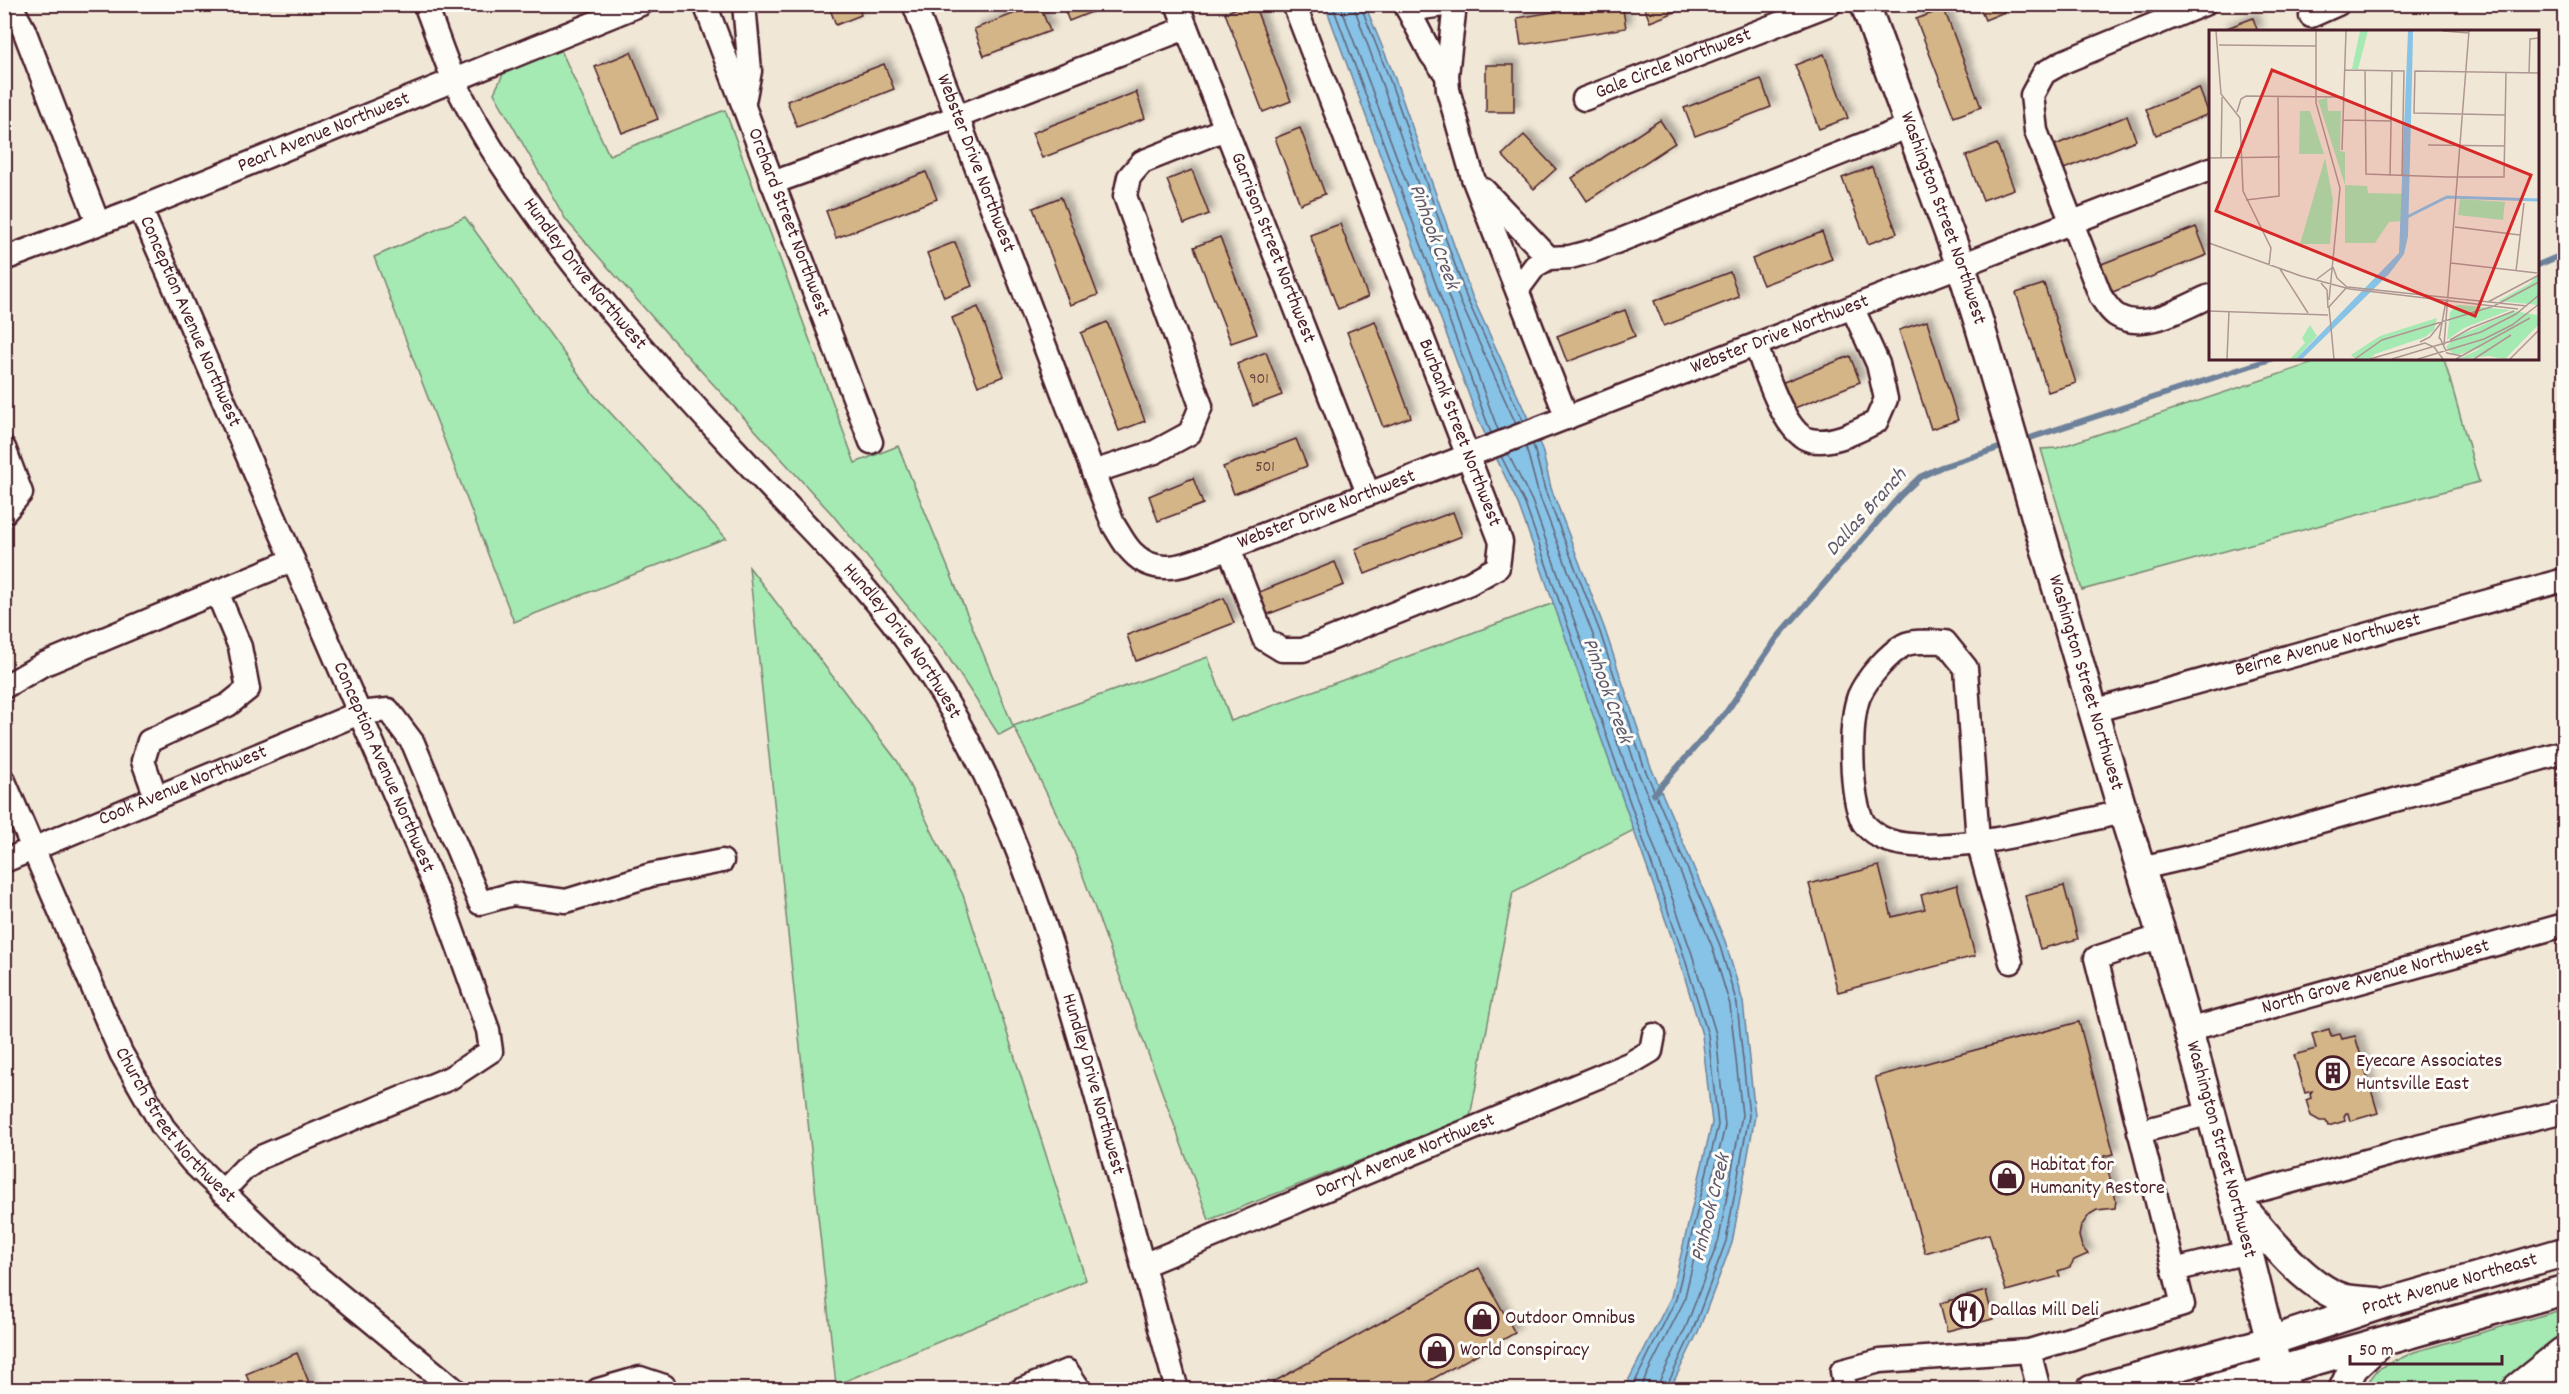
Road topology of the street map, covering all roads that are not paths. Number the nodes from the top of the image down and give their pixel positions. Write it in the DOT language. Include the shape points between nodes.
graph roads {
  1 [pos="10,4"];
  2 [pos="425,4"];
  3 [pos="641,4"];
  4 [pos="705,4"];
  5 [pos="744,4"];
  6 [pos="914,4"];
  7 [pos="1177,4"];
  8 [pos="1294,4"];
  9 [pos="1450,4"];
  10 [pos="1455,4"];
  11 [pos="1830,4"];
  12 [pos="1865,4"];
  13 [pos="2204,4"];
  14 [pos="2338,4"];
  15 [pos="1407,7"];
  16 [pos="2311,17"];
  17 [pos="1186,28"];
  18 [pos="1447,75"];
  19 [pos="454,81"];
  20 [pos="1584,99"];
  21 [pos="744,102"];
  22 [pos="957,117"];
  23 [pos="1910,126"];
  24 [pos="1225,129"];
  25 [pos="2209,170"];
  26 [pos="1473,178"];
  27 [pos="772,183"];
  28 [pos="140,208"];
  29 [pos="2072,223"];
  30 [pos="98,224"];
  31 [pos="1549,258"];
  32 [pos="4,259"];
  33 [pos="1961,266"];
  34 [pos="1518,289"];
  35 [pos="2209,297"];
  36 [pos="1853,309"];
  37 [pos="1756,346"];
  38 [pos="1561,420"];
  39 [pos="871,441"];
  40 [pos="4,448"];
  41 [pos="1466,455"];
  42 [pos="1093,472"];
  43 [pos="1368,493"];
  44 [pos="4,513"];
  45 [pos="1229,548"];
  46 [pos="293,560"];
  47 [pos="2565,580"];
  48 [pos="218,592"];
  49 [pos="4,687"];
  50 [pos="2093,711"];
  51 [pos="360,712"];
  52 [pos="2565,752"];
  53 [pos="4,781"];
  54 [pos="156,797"];
  55 [pos="2123,812"];
  56 [pos="1977,842"];
  57 [pos="33,848"];
  58 [pos="4,861"];
  59 [pos="722,861"];
  60 [pos="2140,868"];
  61 [pos="2565,925"];
  62 [pos="2162,936"];
  63 [pos="2011,962"];
  64 [pos="2188,1030"];
  65 [pos="1654,1035"];
  66 [pos="2565,1111"];
  67 [pos="2211,1113"];
  68 [pos="2139,1132"];
  69 [pos="222,1192"];
  70 [pos="2234,1197"];
  71 [pos="2247,1252"];
  72 [pos="2565,1252"];
  73 [pos="1143,1266"];
  74 [pos="2174,1270"];
  75 [pos="2565,1290"];
  76 [pos="2386,1303"];
  77 [pos="2270,1341"];
  78 [pos="2382,1341"];
  79 [pos="2030,1351"];
  80 [pos="2565,1354"];
  81 [pos="2278,1383"];
  82 [pos="604,1388"];
  83 [pos="455,1389"];
  84 [pos="665,1389"];
  85 [pos="1021,1389"];
  86 [pos="1080,1389"];
  87 [pos="1177,1389"];
  88 [pos="1845,1389"];
  89 [pos="2039,1389"];
  90 [pos="2091,1389"];
  91 [pos="2210,1389"];
  92 [pos="2343,1389"];
  93 [pos="2519,1389"];
  1 -- 30 [label="street" via="36,59"];
  2 -- 19 [label="street, Hundley Drive Northwest"];
  3 -- 19 [label="street, Pearl Avenue Northwest"];
  4 -- 21 [label="street, Orchard Street Northwest"];
  5 -- 21 [label="street" via="750,70"];
  6 -- 22 [label="street, Webster Drive Northwest"];
  7 -- 17 [label="street, Garrison Street Northwest"];
  8 -- 41 [label="street, Burbank Street Northwest"];
  9 -- 15 [label="street"];
  10 -- 18 [label="street"];
  11 -- 20 [label="street, Gale Circle Northwest"];
  12 -- 23 [label="main road, Washington Street Northwest"];
  13 -- 29 [label="street" via="2044,73 2031,95 2036,131"];
  14 -- 16 [label="street"];
  15 -- 18 [label="street" via="1431,54"];
  17 -- 22 [label="street"];
  17 -- 24 [label="street, Garrison Street Northwest"];
  18 -- 26 [label="street"];
  19 -- 28 [label="street, Pearl Avenue Northwest"];
  19 -- 73 [label="street, Hundley Drive Northwest" via="509,175 601,301 652,362 857,581 902,634 934,681 987,782 1043,921 1074,1016"];
  21 -- 27 [label="street, Orchard Street Northwest"];
  22 -- 27 [label="street"];
  22 -- 42 [label="street, Webster Drive Northwest"];
  23 -- 31 [label="street" via="1593,251"];
  23 -- 33 [label="main road, Washington Street Northwest"];
  24 -- 42 [label="street" via="1142,162 1129,177 1125,196 1201,406 1190,433 1155,452"];
  24 -- 43 [label="street, Garrison Street Northwest"];
  25 -- 29 [label="street, Webster Drive Northwest"];
  26 -- 31 [label="street"];
  26 -- 34 [label="street"];
  27 -- 39 [label="street, Orchard Street Northwest"];
  28 -- 30 [label="street, Pearl Avenue Northwest"];
  28 -- 46 [label="street, Conception Avenue Northwest"];
  29 -- 33 [label="street, Webster Drive Northwest"];
  29 -- 35 [label="street" via="2100,297 2115,315 2134,322 2159,318"];
  30 -- 32 [label="street, Pearl Avenue Northwest"];
  31 -- 34 [label="street" via="1535,266"];
  33 -- 36 [label="street, Webster Drive Northwest"];
  33 -- 50 [label="main road, Washington Street Northwest"];
  34 -- 38 [label="street"];
  36 -- 37 [label="street, Webster Drive Northwest"];
  36 -- 37 [label="street" via="1878,364 1886,399 1876,423 1852,434 1809,440 1795,430 1779,403"];
  37 -- 38 [label="street, Webster Drive Northwest"];
  38 -- 41 [label="street, Webster Drive Northwest"];
  40 -- 44 [label="street" via="21,493"];
  41 -- 43 [label="street, Webster Drive Northwest"];
  41 -- 45 [label="street, Burbank Street Northwest" via="1501,542 1498,567 1470,583 1303,650 1282,650 1264,639"];
  42 -- 45 [label="street, Webster Drive Northwest" via="1113,524 1132,552 1153,567 1177,567"];
  43 -- 45 [label="street, Webster Drive Northwest"];
  46 -- 48 [label="street"];
  46 -- 51 [label="street, Conception Avenue Northwest"];
  47 -- 50 [label="street, Beirne Avenue Northwest"];
  48 -- 49 [label="street" via="42,665"];
  48 -- 54 [label="street" via="240,647 248,689 228,705 149,741 143,760"];
  50 -- 55 [label="main road, Washington Street Northwest"];
  51 -- 54 [label="street, Cook Avenue Northwest"];
  51 -- 59 [label="street" via="388,710 413,743 480,903 513,894 566,901 651,875"];
  51 -- 69 [label="street, Conception Avenue Northwest" via="445,910 488,1030 491,1051 450,1078 261,1157"];
  52 -- 60 [label="street" via="2215,851"];
  53 -- 57 [label="street, Church Street Northwest"];
  54 -- 57 [label="street, Cook Avenue Northwest"];
  55 -- 56 [label="street"];
  55 -- 60 [label="main road, Washington Street Northwest"];
  56 -- 56 [label="street" via="1966,668 1945,642 1906,643 1883,660 1860,695 1854,720 1856,804 1864,825 1880,837 1915,846"];
  56 -- 63 [label="street"];
  57 -- 58 [label="street, Cook Avenue Northwest"];
  57 -- 69 [label="street, Church Street Northwest" via="121,1053 141,1090 163,1127"];
  60 -- 62 [label="main road, Washington Street Northwest"];
  61 -- 64 [label="street, North Grove Avenue Northwest"];
  62 -- 64 [label="main road, Washington Street Northwest"];
  62 -- 68 [label="street" via="2096,958"];
  64 -- 67 [label="main road, Washington Street Northwest"];
  65 -- 73 [label="street, Darryl Avenue Northwest" via="1650,1051 1629,1064"];
  66 -- 70 [label="street"];
  67 -- 68 [label="street"];
  67 -- 70 [label="main road, Washington Street Northwest"];
  68 -- 74 [label="street"];
  69 -- 83 [label="street, Church Street Northwest" via="273,1240"];
  70 -- 71 [label="main road, Washington Street Northwest"];
  70 -- 76 [label="main road" via="2286,1258 2318,1284 2344,1299"];
  71 -- 74 [label="street"];
  71 -- 77 [label="main road, Washington Street Northwest"];
  72 -- 76 [label="main road, Pratt Avenue Northeast"];
  73 -- 87 [label="street, Hundley Drive Northwest"];
  74 -- 79 [label="street" via="2183,1305"];
  75 -- 78 [label="main road, Pratt Avenue Northeast"];
  76 -- 77 [label="main road, Pratt Avenue Northeast"];
  77 -- 81 [label="main road, Washington Street Northwest"];
  77 -- 90 [label="main road, Pratt Avenue Northeast"];
  78 -- 81 [label="main road, Pratt Avenue Northeast" via="2328,1354"];
  78 -- 92 [label="main road" via="2353,1368"];
  79 -- 88 [label="street" via="1880,1361 1842,1371"];
  79 -- 89 [label="street"];
  80 -- 93 [label="highway"];
  81 -- 91 [label="main road, Pratt Avenue Northeast"];
  82 -- 84 [label="street" via="640,1378"];
  85 -- 86 [label="street" via="1067,1371"];
}
